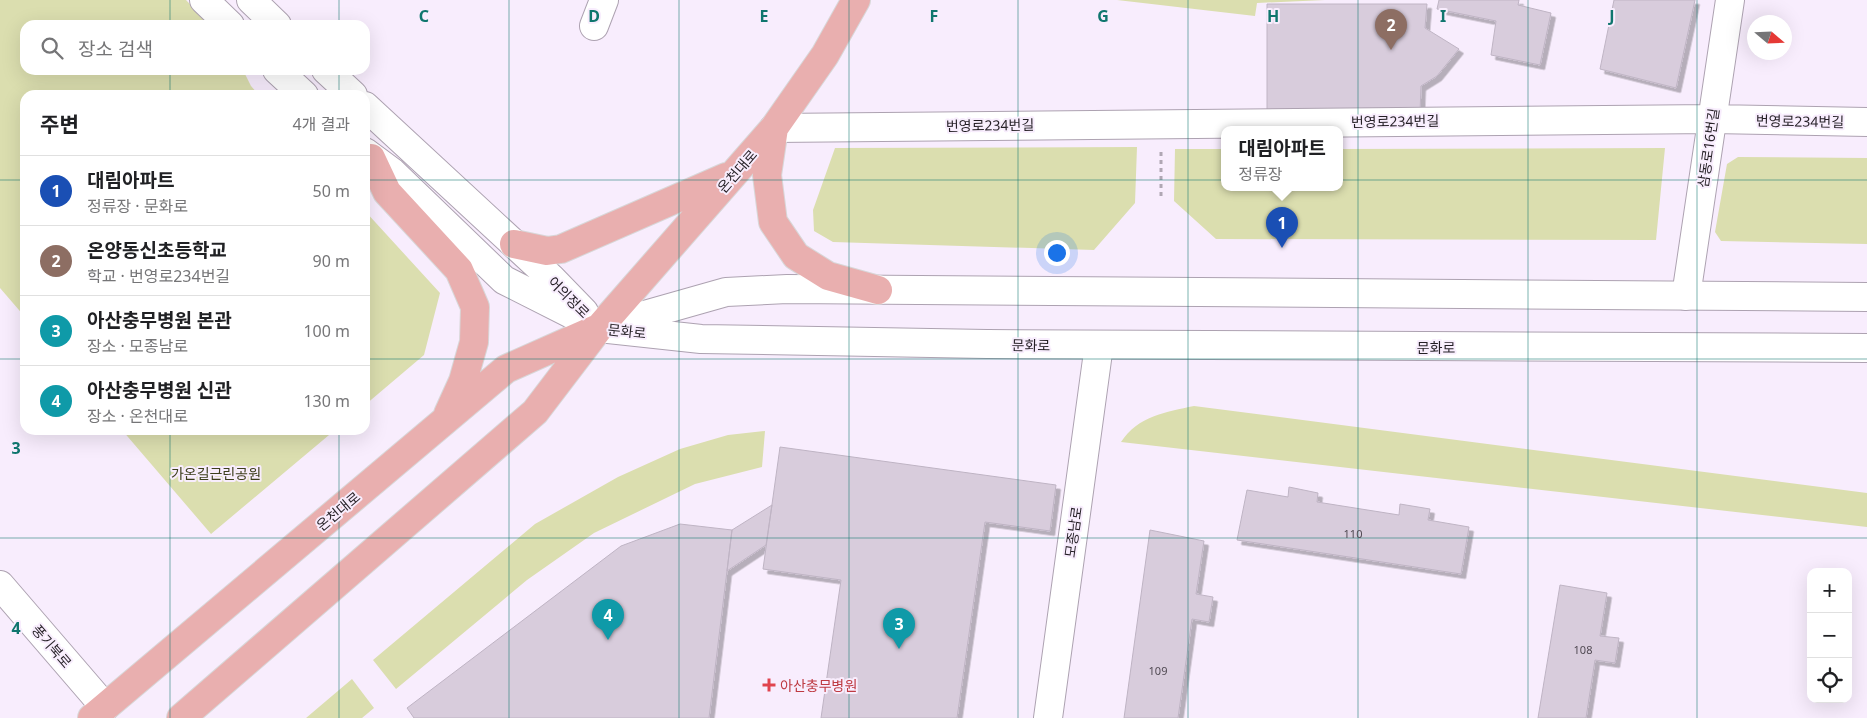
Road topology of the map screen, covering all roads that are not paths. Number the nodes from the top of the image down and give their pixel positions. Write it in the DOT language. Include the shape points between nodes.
graph roads {
  1 [pos="204,0"];
  2 [pos="604,0"];
  3 [pos="856,0"];
  4 [pos="1730,0"];
  5 [pos="225,20"];
  6 [pos="594,26"];
  7 [pos="282,75"];
  8 [pos="331,75"];
  9 [pos="299,90"];
  10 [pos="348,90"];
  11 [pos="370,111"];
  12 [pos="1712,119"];
  13 [pos="1867,122"];
  14 [pos="774,128"];
  15 [pos="370,156"];
  16 [pos="370,159"];
  17 [pos="734,173"];
  18 [pos="514,244"];
  19 [pos="878,290"];
  20 [pos="1686,296"];
  21 [pos="1867,297"];
  22 [pos="599,328"];
  23 [pos="1099,345"];
  24 [pos="1867,348"];
  25 [pos="445,421"];
  26 [pos="0,585"];
  27 [pos="98,713"];
  28 [pos="181,718"];
  29 [pos="1048,718"];
  1 -- 5 [label="main road"];
  2 -- 6 [label="main road"];
  3 -- 14 [label="main road, 온천대로" via="825,55"];
  4 -- 12 [label="main road, 삼동로16번길"];
  7 -- 9 [label="main road"];
  8 -- 10 [label="main road"];
  11 -- 18 [label="main road, 어의정로"];
  12 -- 13 [label="main road, 번영로234번길"];
  12 -- 14 [label="main road, 번영로234번길"];
  12 -- 20 [label="main road, 삼동로16번길"];
  14 -- 17 [label="main road, 온천대로"];
  14 -- 19 [label="main road" via="767,175 773,222 796,256 828,276"];
  15 -- 22 [label="main road, 어의정로" via="392,172 504,280"];
  16 -- 25 [label="main road" via="388,192 459,270 475,307 474,342 463,381"];
  17 -- 18 [label="main road" via="561,248 547,251"];
  17 -- 22 [label="main road, 온천대로"];
  18 -- 22 [label="main road, 어의정로"];
  19 -- 20 [label="main road, 문화로"];
  19 -- 22 [label="main road, 문화로" via="726,292"];
  20 -- 21 [label="main road, 문화로"];
  22 -- 23 [label="main road, 문화로" via="701,339"];
  22 -- 25 [label="main road, 온천대로" via="506,369"];
  22 -- 28 [label="main road, 온천대로" via="535,412"];
  23 -- 24 [label="main road, 문화로"];
  23 -- 29 [label="main road, 모종남로"];
  25 -- 27 [label="main road, 온천대로"];
  26 -- 27 [label="main road, 풍기북로"];
}
